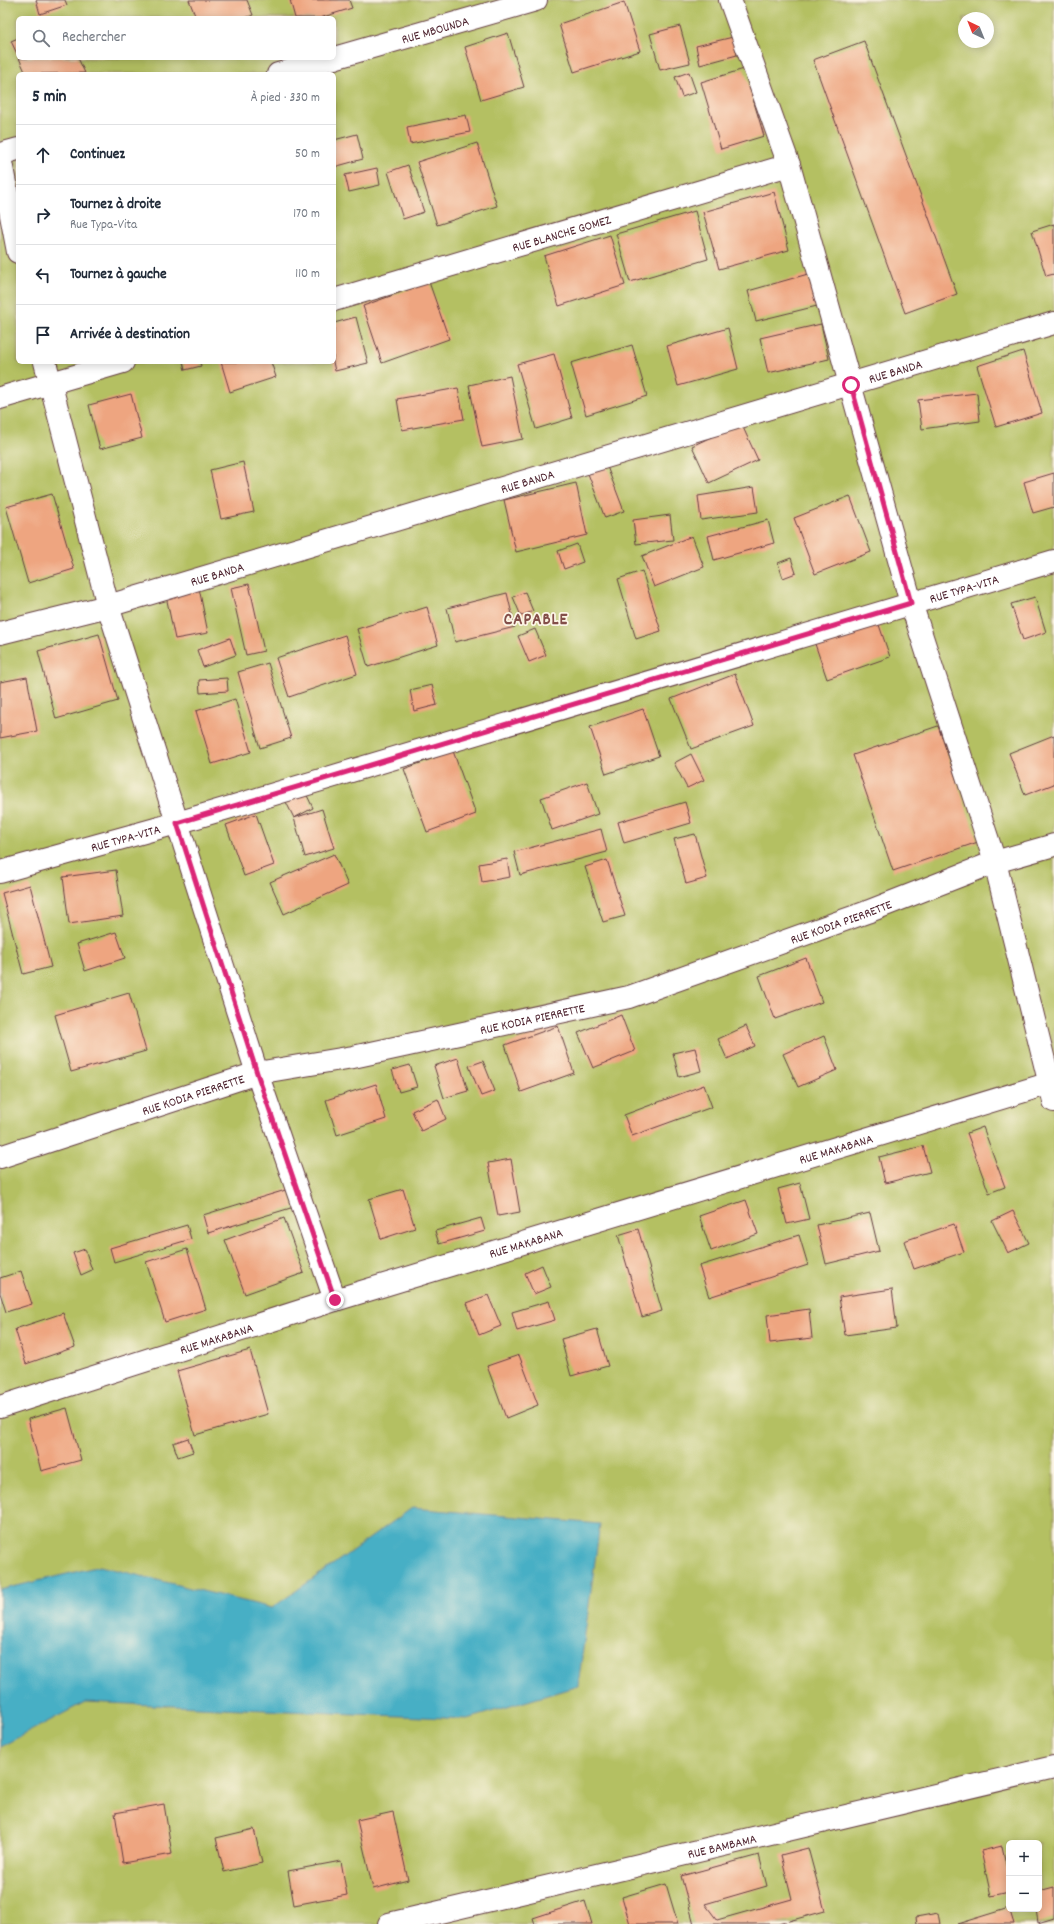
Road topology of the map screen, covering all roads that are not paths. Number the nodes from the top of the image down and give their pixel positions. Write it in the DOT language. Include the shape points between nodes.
graph roads {
  1 [pos="536,0"];
  2 [pos="735,1"];
  3 [pos="336,57"];
  4 [pos="327,60"];
  5 [pos="285,72"];
  6 [pos="16,150"];
  7 [pos="0,154"];
  8 [pos="0,157"];
  9 [pos="789,165"];
  10 [pos="16,241"];
  11 [pos="336,299"];
  12 [pos="1054,323"];
  13 [pos="45,364"];
  14 [pos="116,364"];
  15 [pos="50,383"];
  16 [pos="851,385"];
  17 [pos="0,398"];
  18 [pos="1054,561"];
  19 [pos="911,603"];
  20 [pos="108,606"];
  21 [pos="0,633"];
  22 [pos="177,823"];
  23 [pos="1054,845"];
  24 [pos="995,862"];
  25 [pos="0,872"];
  26 [pos="257,1073"];
  27 [pos="1052,1089"];
  28 [pos="0,1157"];
  29 [pos="335,1300"];
  30 [pos="0,1407"];
  31 [pos="1054,1767"];
  32 [pos="389,1924"];
  1 -- 3 [label="street, RUE MBOUNDA"];
  2 -- 9 [label="street"];
  4 -- 5 [label="street, RUE MBOUNDA"];
  6 -- 7 [label="street"];
  8 -- 10 [label="street"];
  9 -- 11 [label="street, RUE BLANCHE GOMEZ"];
  9 -- 16 [label="street"];
  12 -- 16 [label="street, RUE BANDA"];
  13 -- 15 [label="street"];
  14 -- 15 [label="street"];
  15 -- 17 [label="street"];
  15 -- 20 [label="street"];
  16 -- 19 [label="street"];
  16 -- 20 [label="street, RUE BANDA"];
  18 -- 19 [label="street, RUE TYPA-VITA"];
  19 -- 22 [label="street, RUE TYPA-VITA"];
  19 -- 24 [label="street"];
  20 -- 21 [label="street, RUE BANDA"];
  20 -- 22 [label="street"];
  22 -- 25 [label="street, RUE TYPA-VITA"];
  22 -- 26 [label="street"];
  23 -- 24 [label="street, RUE KODIA PIERRETTE"];
  24 -- 26 [label="street, RUE KODIA PIERRETTE" via="867,912 629,997 352,1057"];
  24 -- 27 [label="street"];
  26 -- 28 [label="street, RUE KODIA PIERRETTE"];
  26 -- 29 [label="street"];
  27 -- 29 [label="street, RUE MAKABANA"];
  29 -- 30 [label="street, RUE MAKABANA"];
  31 -- 32 [label="street, RUE BAMBAMA"];
}
